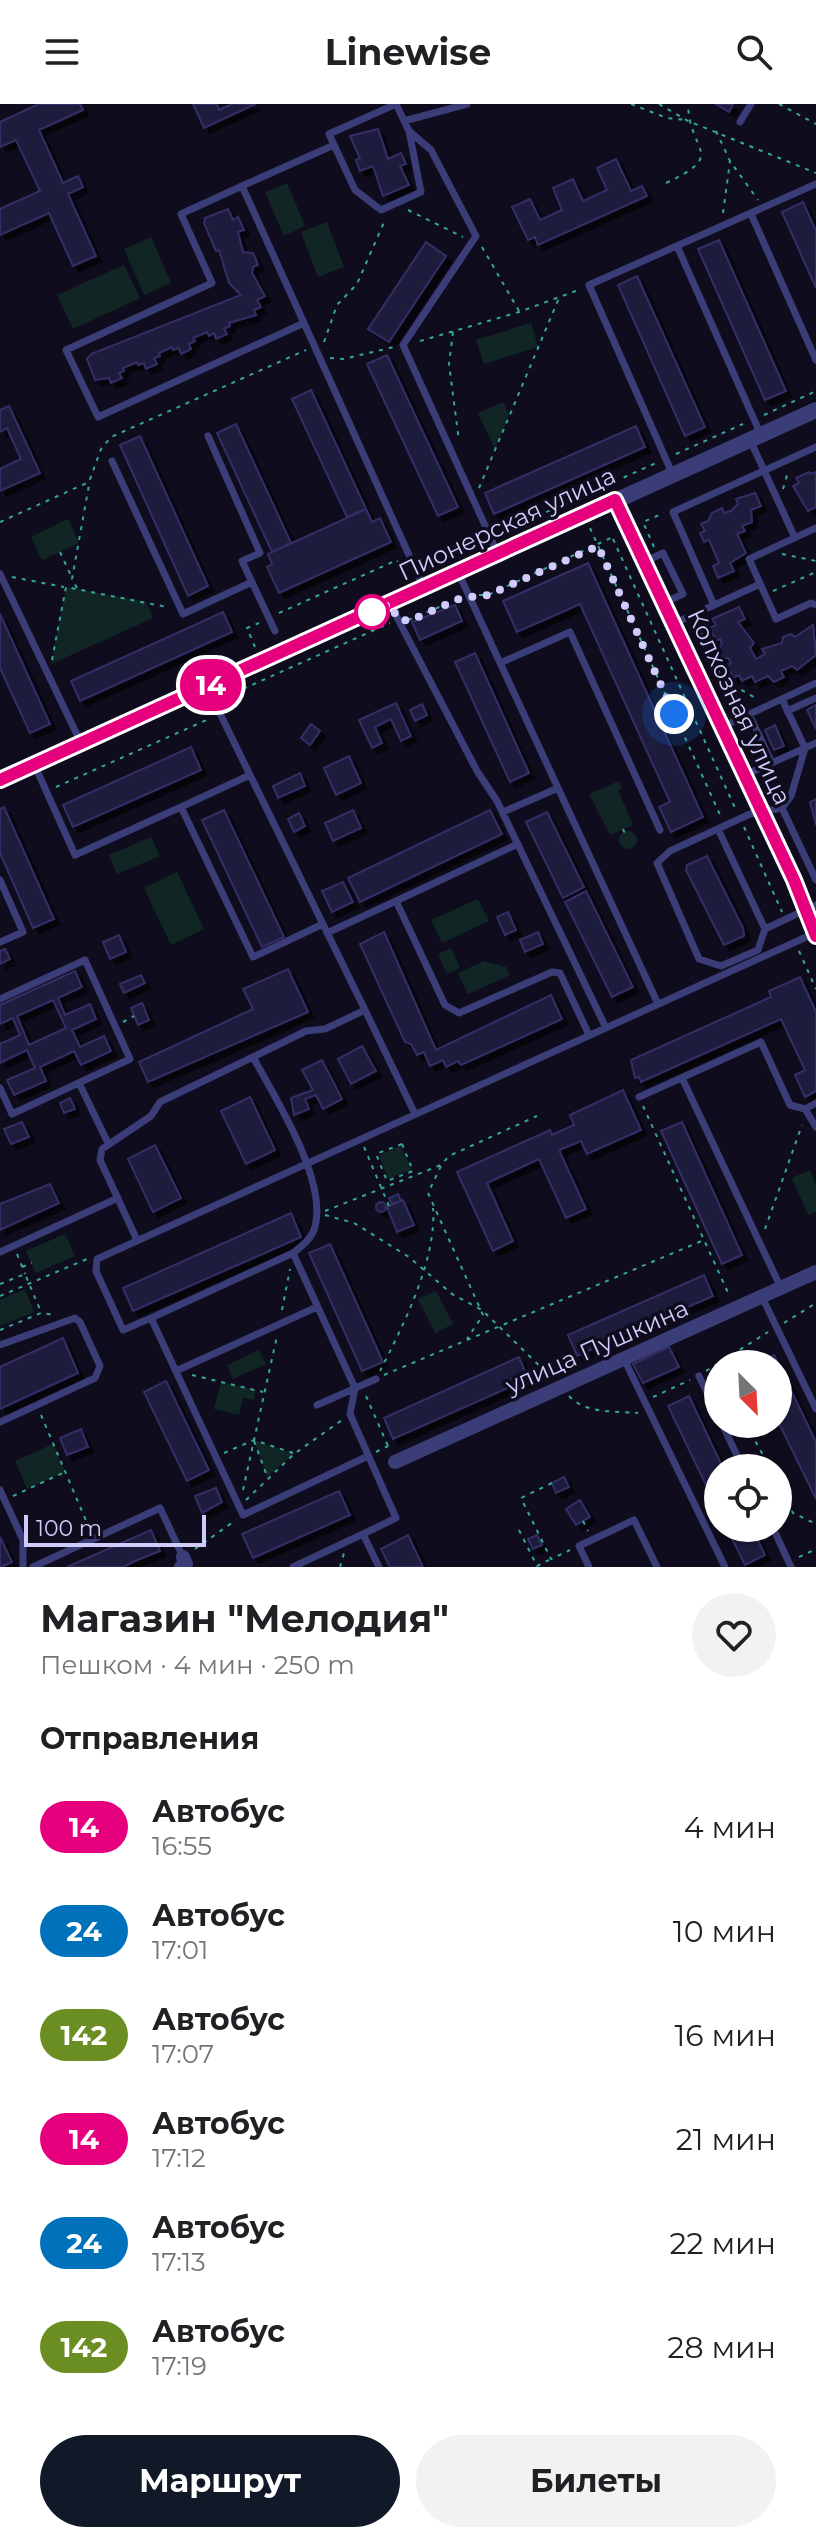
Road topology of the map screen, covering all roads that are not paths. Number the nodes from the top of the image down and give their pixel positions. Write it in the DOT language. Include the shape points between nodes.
graph roads {
  1 [pos="396,104"];
  2 [pos="467,104"];
  3 [pos="751,104"];
  4 [pos="404,121"];
  5 [pos="740,122"];
  6 [pos="409,131"];
  7 [pos="334,145"];
  8 [pos="816,184"];
  9 [pos="242,186"];
  10 [pos="751,214"];
  11 [pos="677,246"];
  12 [pos="304,323"];
  13 [pos="816,360"];
  14 [pos="816,410"];
  15 [pos="755,431"];
  16 [pos="208,436"];
  17 [pos="816,447"];
  18 [pos="112,461"];
  19 [pos="764,470"];
  20 [pos="673,475"];
  21 [pos="615,500"];
  22 [pos="816,528"];
  23 [pos="795,538"];
  24 [pos="498,554"];
  25 [pos="458,572"];
  26 [pos="1,575"];
  27 [pos="252,582"];
  28 [pos="760,584"];
  29 [pos="416,586"];
  30 [pos="390,604"];
  31 [pos="714,605"];
  32 [pos="816,605"];
  33 [pos="673,624"];
  34 [pos="275,631"];
  35 [pos="500,663"];
  36 [pos="816,683"];
  37 [pos="207,687"];
  38 [pos="816,698"];
  39 [pos="782,699"];
  40 [pos="787,711"];
  41 [pos="745,716"];
  42 [pos="721,727"];
  43 [pos="81,743"];
  44 [pos="816,743"];
  45 [pos="805,748"];
  46 [pos="772,763"];
  47 [pos="34,765"];
  48 [pos="250,775"];
  49 [pos="745,775"];
  50 [pos="0,780"];
  51 [pos="558,788"];
  52 [pos="181,807"];
  53 [pos="782,808"];
  54 [pos="503,812"];
  55 [pos="762,813"];
  56 [pos="721,827"];
  57 [pos="660,830"];
  58 [pos="518,844"];
  59 [pos="0,880"];
  60 [pos="816,880"];
  61 [pos="396,901"];
  62 [pos="811,907"];
  63 [pos="323,924"];
  64 [pos="765,929"];
  65 [pos="327,933"];
  66 [pos="815,934"];
  67 [pos="0,942"];
  68 [pos="744,961"];
  69 [pos="0,999"];
  70 [pos="658,1004"];
  71 [pos="365,1010"];
  72 [pos="606,1028"];
  73 [pos="589,1035"];
  74 [pos="253,1057"];
  75 [pos="682,1078"];
  76 [pos="79,1083"];
  77 [pos="0,1088"];
  78 [pos="639,1097"];
  79 [pos="816,1103"];
  80 [pos="805,1109"];
  81 [pos="415,1114"];
  82 [pos="816,1127"];
  83 [pos="108,1143"];
  84 [pos="308,1162"];
  85 [pos="118,1198"];
  86 [pos="137,1240"];
  87 [pos="0,1252"];
  88 [pos="293,1253"];
  89 [pos="816,1272"];
  90 [pos="781,1288"];
  91 [pos="762,1297"];
  92 [pos="317,1307"];
  93 [pos="151,1318"];
  94 [pos="0,1345"];
  95 [pos="624,1359"];
  96 [pos="176,1371"];
  97 [pos="699,1376"];
  98 [pos="376,1379"];
  99 [pos="704,1386"];
  100 [pos="355,1388"];
  101 [pos="317,1405"];
  102 [pos="816,1409"];
  103 [pos="0,1422"];
  104 [pos="370,1455"];
  105 [pos="395,1462"];
  106 [pos="0,1490"];
  107 [pos="363,1534"];
  108 [pos="779,1542"];
  109 [pos="182,1562"];
  110 [pos="23,1567"];
  111 [pos="33,1567"];
  112 [pos="293,1567"];
  113 [pos="379,1567"];
  114 [pos="589,1567"];
  115 [pos="657,1567"];
  116 [pos="725,1567"];
  117 [pos="791,1567"];
  1 -- 4 [label="lane"];
  1 -- 7 [label="lane" via="329,134"];
  2 -- 4 [label="lane"];
  3 -- 5 [label="lane"];
  4 -- 6 [label="lane"];
  6 -- 7 [label="lane" via="421,192 381,210 355,190"];
  6 -- 24 [label="lane" via="431,150 474,239 403,345"];
  7 -- 9 [label="lane"];
  8 -- 10 [label="lane"];
  9 -- 12 [label="lane"];
  9 -- 12 [label="lane" via="181,214 212,283 66,350 98,417"];
  10 -- 11 [label="lane"];
  10 -- 13 [label="lane"];
  11 -- 15 [label="lane"];
  11 -- 20 [label="lane" via="589,285"];
  12 -- 29 [label="lane" via="416,571"];
  14 -- 15 [label="street, Пионерская улица"];
  15 -- 19 [label="lane"];
  15 -- 20 [label="street, Пионерская улица"];
  16 -- 27 [label="lane" via="260,553 242,561"];
  17 -- 19 [label="lane"];
  18 -- 27 [label="lane" via="183,614"];
  19 -- 23 [label="lane"];
  19 -- 31 [label="lane" via="673,512"];
  20 -- 21 [label="street, Пионерская улица"];
  21 -- 24 [label="street, Пионерская улица" via="580,506"];
  21 -- 33 [label="street, Колхозная улица" via="651,558"];
  22 -- 23 [label="lane"];
  23 -- 28 [label="lane" via="749,559"];
  24 -- 25 [label="street, Пионерская улица"];
  25 -- 29 [label="street, Пионерская улица"];
  25 -- 35 [label="lane"];
  26 -- 43 [label="lane"];
  27 -- 34 [label="lane"];
  28 -- 31 [label="lane"];
  28 -- 32 [label="lane" via="776,619"];
  29 -- 30 [label="street, Пионерская улица"];
  30 -- 37 [label="street, Пионерская улица"];
  30 -- 54 [label="lane"];
  31 -- 33 [label="lane"];
  33 -- 42 [label="street, Колхозная улица"];
  35 -- 51 [label="lane"];
  35 -- 57 [label="lane" via="570,632"];
  36 -- 39 [label="lane"];
  37 -- 43 [label="street, Пионерская улица"];
  37 -- 48 [label="lane"];
  38 -- 40 [label="lane"];
  39 -- 40 [label="lane"];
  39 -- 41 [label="lane"];
  40 -- 45 [label="lane"];
  41 -- 42 [label="lane"];
  41 -- 46 [label="lane"];
  42 -- 49 [label="street, Колхозная улица"];
  43 -- 47 [label="street, Пионерская улица"];
  44 -- 45 [label="lane"];
  45 -- 46 [label="lane"];
  45 -- 53 [label="lane" via="791,796"];
  46 -- 49 [label="lane"];
  47 -- 50 [label="street, Пионерская улица"];
  47 -- 52 [label="lane" via="75,855"];
  48 -- 52 [label="lane"];
  48 -- 63 [label="lane"];
  49 -- 55 [label="street, Колхозная улица"];
  51 -- 54 [label="lane"];
  51 -- 70 [label="lane"];
  52 -- 63 [label="lane" via="253,957"];
  53 -- 55 [label="lane"];
  53 -- 60 [label="lane"];
  54 -- 58 [label="lane"];
  55 -- 56 [label="lane"];
  55 -- 62 [label="street, Колхозная улица"];
  56 -- 64 [label="lane"];
  56 -- 68 [label="lane" via="664,854 658,870 699,959 721,966"];
  58 -- 61 [label="lane"];
  58 -- 72 [label="lane"];
  59 -- 67 [label="lane" via="23,932"];
  61 -- 65 [label="lane"];
  61 -- 73 [label="lane" via="445,1005 459,1013 560,973"];
  62 -- 64 [label="lane"];
  62 -- 66 [label="street, Колхозная улица"];
  63 -- 65 [label="lane"];
  64 -- 68 [label="lane" via="758,950"];
  65 -- 71 [label="lane"];
  66 -- 68 [label="lane"];
  68 -- 70 [label="lane"];
  69 -- 76 [label="lane" via="85,960 130,1059"];
  70 -- 72 [label="lane"];
  71 -- 74 [label="lane"];
  71 -- 81 [label="lane"];
  72 -- 73 [label="lane"];
  73 -- 81 [label="lane"];
  74 -- 83 [label="lane" via="160,1102 151,1116"];
  74 -- 84 [label="lane"];
  75 -- 78 [label="lane"];
  75 -- 80 [label="lane" via="761,1042 790,1105"];
  75 -- 90 [label="lane"];
  76 -- 77 [label="lane" via="12,1114"];
  76 -- 83 [label="lane"];
  79 -- 80 [label="lane"];
  80 -- 82 [label="lane"];
  81 -- 84 [label="lane"];
  83 -- 85 [label="lane" via="99,1155"];
  84 -- 86 [label="lane"];
  84 -- 88 [label="lane" via="314,1230"];
  85 -- 86 [label="lane"];
  85 -- 87 [label="lane"];
  86 -- 93 [label="lane" via="102,1256 95,1265 123,1330"];
  88 -- 92 [label="lane"];
  88 -- 93 [label="lane"];
  89 -- 90 [label="street, улица Пушкина"];
  90 -- 91 [label="street, улица Пушкина"];
  91 -- 95 [label="street, улица Пушкина"];
  91 -- 102 [label="lane"];
  92 -- 96 [label="lane"];
  92 -- 100 [label="lane"];
  93 -- 96 [label="lane"];
  94 -- 103 [label="lane" via="67,1318 80,1322 100,1366 98,1375"];
  95 -- 105 [label="street, улица Пушкина"];
  95 -- 116 [label="lane"];
  96 -- 104 [label="lane" via="243,1515"];
  97 -- 99 [label="lane"];
  98 -- 100 [label="lane"];
  100 -- 101 [label="lane"];
  100 -- 104 [label="lane" via="350,1414"];
  104 -- 107 [label="lane" via="396,1518"];
  106 -- 110 [label="lane" via="23,1540"];
  107 -- 112 [label="lane"];
  107 -- 113 [label="lane"];
  108 -- 117 [label="lane"];
  109 -- 111 [label="lane" via="160,1508"];
  114 -- 115 [label="lane" via="579,1546 634,1520"];
}
